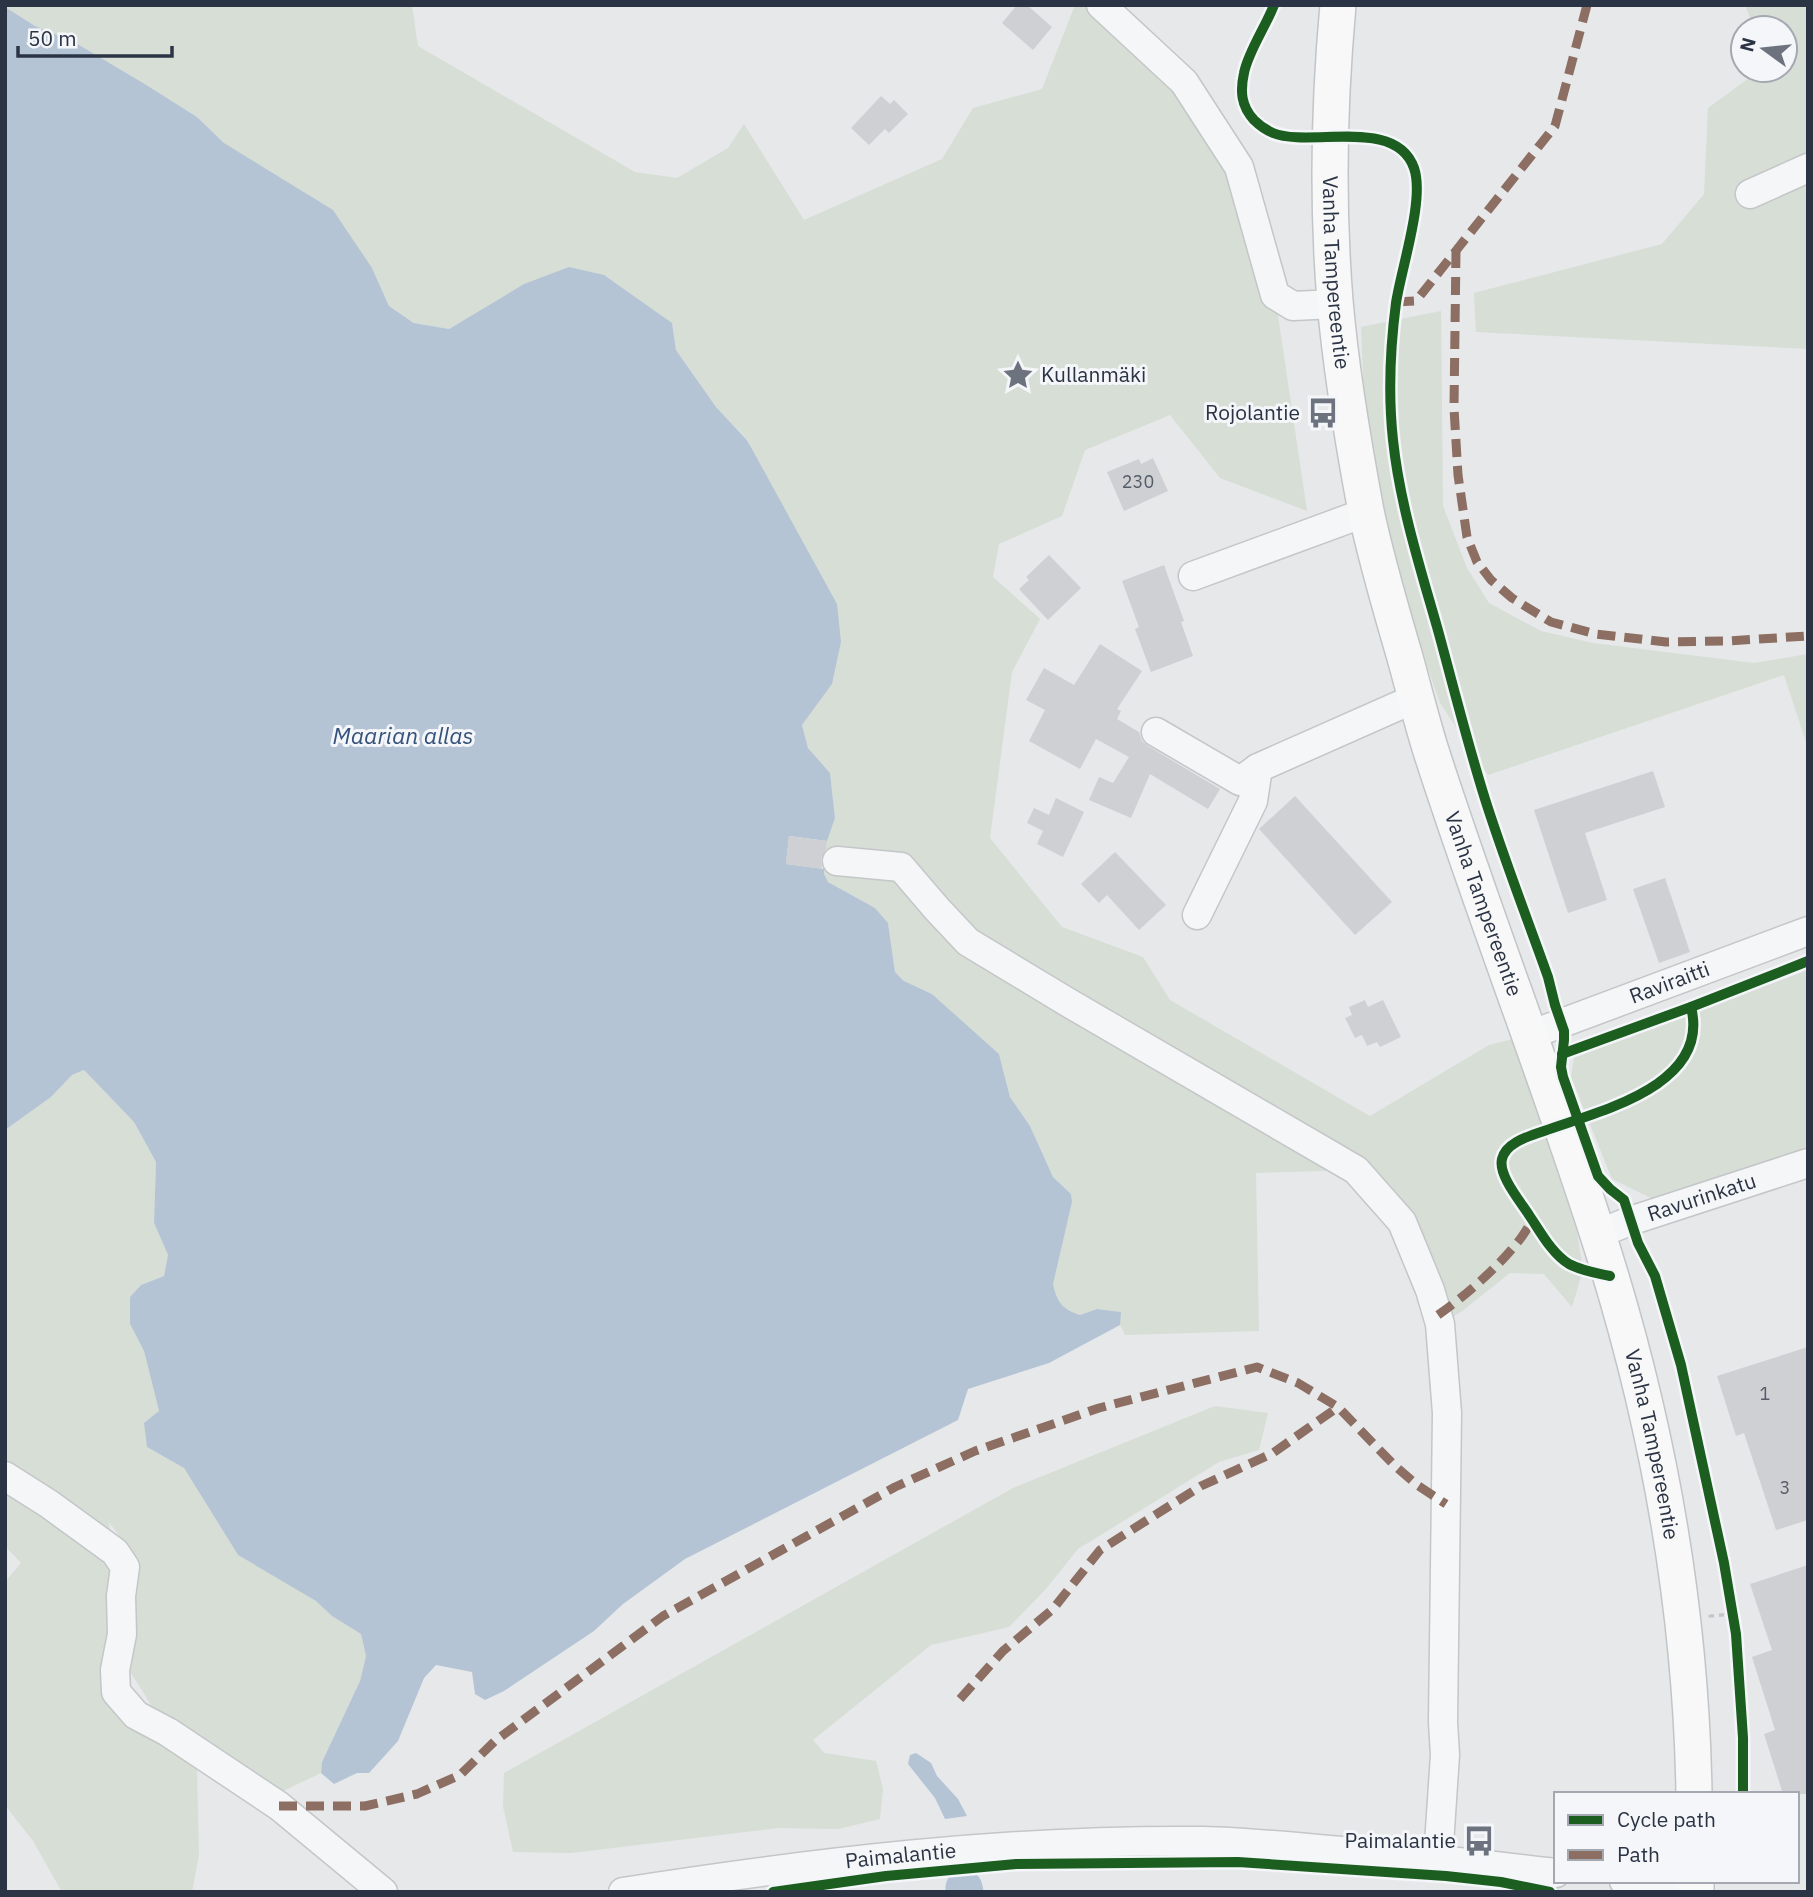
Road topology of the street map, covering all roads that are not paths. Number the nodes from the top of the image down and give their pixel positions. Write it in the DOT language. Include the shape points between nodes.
graph roads {
  1 [pos="1101,5"];
  2 [pos="1338,5"];
  3 [pos="1808,168"];
  4 [pos="1750,194"];
  5 [pos="1335,304"];
  6 [pos="1367,512"];
  7 [pos="1193,576"];
  8 [pos="1416,698"];
  9 [pos="1156,732"];
  10 [pos="1258,768"];
  11 [pos="837,861"];
  12 [pos="1197,915"];
  13 [pos="1808,931"];
  14 [pos="1530,1035"];
  15 [pos="1808,1164"];
  16 [pos="1598,1234"];
  17 [pos="5,1476"];
  18 [pos="1694,1792"];
  19 [pos="1438,1859"];
  20 [pos="1554,1873"];
  21 [pos="1653,1883"];
  22 [pos="1696,1886"];
  23 [pos="383,1892"];
  24 [pos="624,1892"];
  1 -- 5 [label="street" via="1184,82 1239,167 1275,295 1293,306"];
  2 -- 5 [label="main road, Vanha Tampereentie" via="1330,160"];
  3 -- 4 [label="street"];
  5 -- 6 [label="main road, Vanha Tampereentie"];
  6 -- 7 [label="street"];
  6 -- 8 [label="main road, Vanha Tampereentie"];
  8 -- 10 [label="street"];
  8 -- 14 [label="main road, Vanha Tampereentie"];
  9 -- 10 [label="street" via="1240,781"];
  10 -- 12 [label="street" via="1253,801"];
  11 -- 19 [label="street" via="901,867 968,942 1356,1170 1402,1222 1440,1324 1447,1413 1445,1755"];
  13 -- 14 [label="street, Raviraitti"];
  14 -- 16 [label="main road, Vanha Tampereentie"];
  15 -- 16 [label="street, Ravurinkatu"];
  16 -- 18 [label="main road, Vanha Tampereentie" via="1634,1356 1671,1530 1688,1667"];
  17 -- 23 [label="street" via="116,1552 125,1567 116,1692 136,1715 279,1805"];
  19 -- 20 [label="street, Paimalantie"];
  19 -- 24 [label="street, Paimalantie" via="1220,1842 1121,1841 884,1858"];
  21 -- 22 [label="street"];
}
